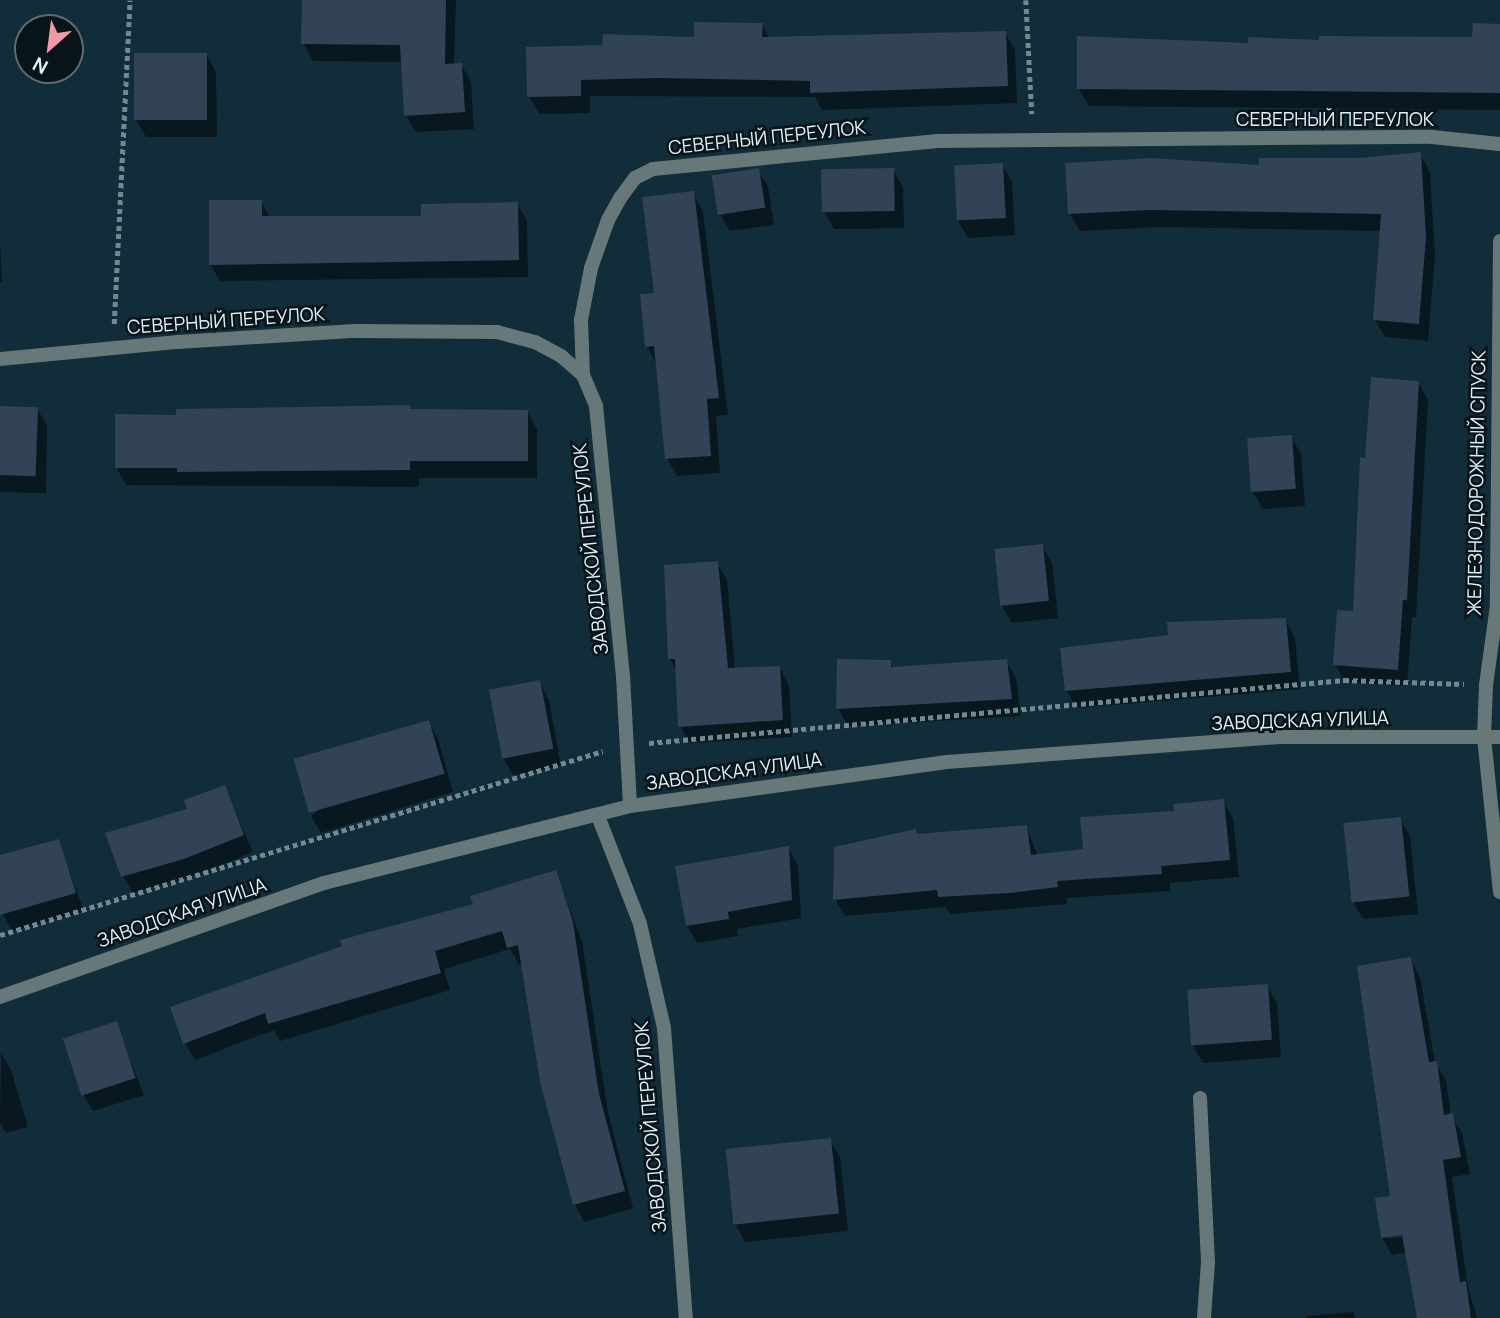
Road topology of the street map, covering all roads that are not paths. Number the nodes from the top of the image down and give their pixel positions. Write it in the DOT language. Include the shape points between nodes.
graph roads {
  1 [pos="1500,144"];
  2 [pos="1500,241"];
  3 [pos="0,359"];
  4 [pos="583,375"];
  5 [pos="1484,737"];
  6 [pos="1500,737"];
  7 [pos="630,806"];
  8 [pos="598,816"];
  9 [pos="1500,892"];
  10 [pos="0,997"];
  11 [pos="1200,1098"];
  12 [pos="686,1318"];
  13 [pos="1204,1318"];
  1 -- 4 [label="street, СЕВЕРНЫЙ ПЕРЕУЛОК" via="1432,138 938,141 653,169 635,178 604,232 581,320"];
  2 -- 5 [label="street, ЖЕЛЕЗНОДОРОЖНЫЙ СПУСК" via="1497,605"];
  3 -- 4 [label="street, СЕВЕРНЫЙ ПЕРЕУЛОК" via="355,331 497,332 535,342"];
  4 -- 7 [label="street, ЗАВОДСКОЙ ПЕРЕУЛОК" via="596,406 603,458"];
  5 -- 6 [label="street, ЗАВОДСКАЯ УЛИЦА"];
  5 -- 7 [label="street, ЗАВОДСКАЯ УЛИЦА" via="1280,737 947,762"];
  5 -- 9 [label="street, ЖЕЛЕЗНОДОРОЖНЫЙ СПУСК"];
  7 -- 8 [label="street, ЗАВОДСКАЯ УЛИЦА"];
  8 -- 10 [label="street, ЗАВОДСКАЯ УЛИЦА" via="324,883"];
  8 -- 12 [label="street, ЗАВОДСКОЙ ПЕРЕУЛОК" via="640,924 664,1028"];
  11 -- 13 [label="street" via="1208,1262"];
}
